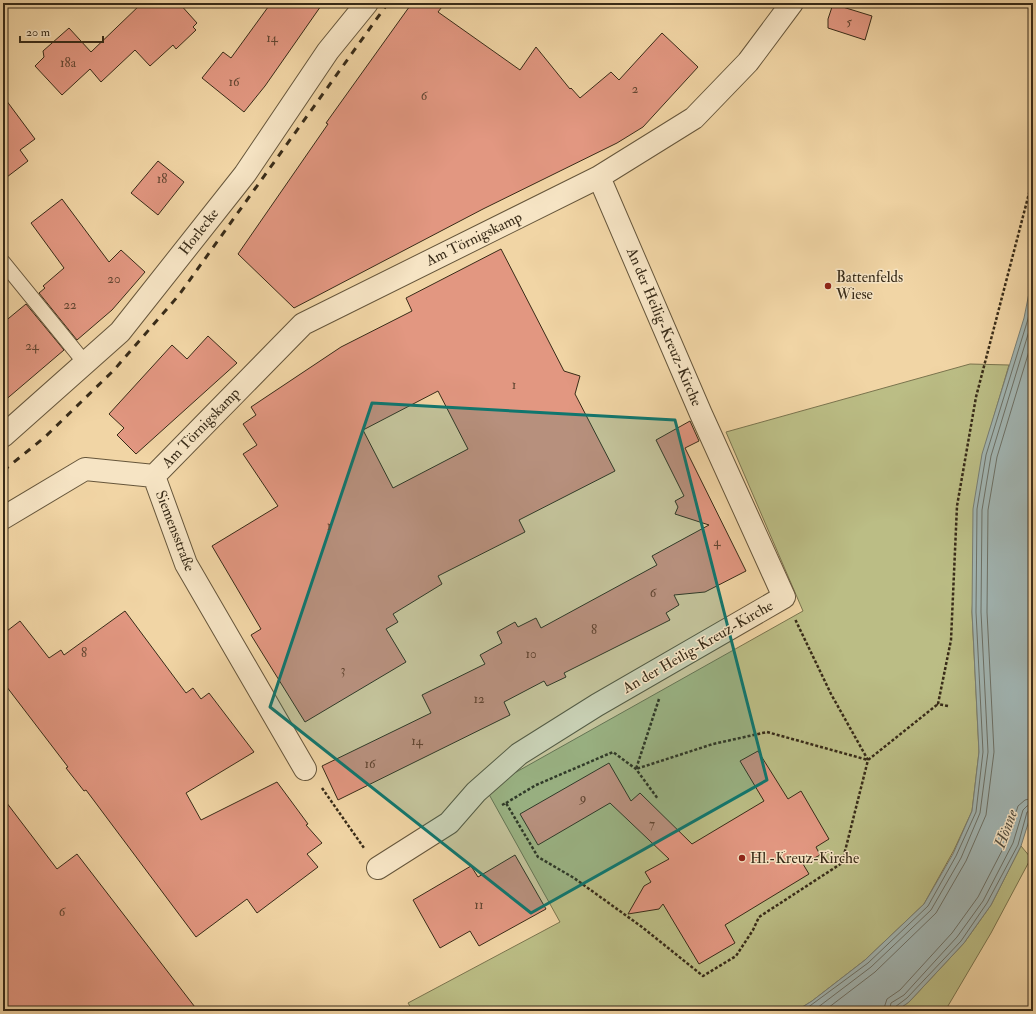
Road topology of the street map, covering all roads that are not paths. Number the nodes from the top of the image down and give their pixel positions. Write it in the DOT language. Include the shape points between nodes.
graph roads {
  1 [pos="367,3"];
  2 [pos="792,3"];
  3 [pos="599,177"];
  4 [pos="3,262"];
  5 [pos="85,363"];
  6 [pos="3,436"];
  7 [pos="154,476"];
  8 [pos="3,518"];
  9 [pos="305,769"];
  10 [pos="378,868"];
  1 -- 5 [label="street, Horlecke" via="328,52 245,174 120,332"];
  2 -- 3 [label="street, Am Törnigskamp" via="748,62 694,118"];
  3 -- 7 [label="street, Am Törnigskamp" via="303,324"];
  3 -- 10 [label="street, An der Heilig-Kreuz-Kirche" via="701,414 784,597 597,705 519,754 476,792 449,822"];
  4 -- 5 [label="lane"];
  5 -- 6 [label="street, Horlecke"];
  7 -- 8 [label="street, Siemensstraße" via="85,469"];
  7 -- 9 [label="street, Siemensstraße" via="186,564"];
}
